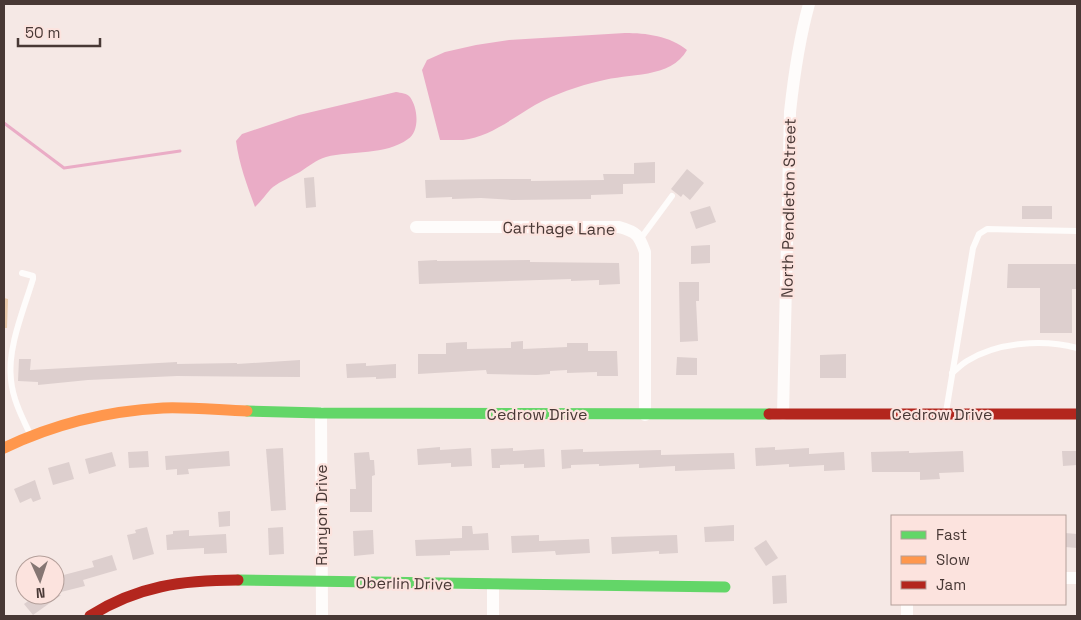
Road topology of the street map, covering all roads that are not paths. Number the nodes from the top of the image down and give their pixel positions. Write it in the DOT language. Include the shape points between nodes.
graph roads {
  1 [pos="809,4"];
  2 [pos="672,196"];
  3 [pos="416,227"];
  4 [pos="1077,231"];
  5 [pos="641,238"];
  6 [pos="22,273"];
  7 [pos="1077,348"];
  8 [pos="952,373"];
  9 [pos="321,413"];
  10 [pos="783,414"];
  11 [pos="945,414"];
  12 [pos="1077,414"];
  13 [pos="645,415"];
  14 [pos="31,436"];
  15 [pos="4,448"];
  16 [pos="322,582"];
  17 [pos="493,584"];
  18 [pos="725,587"];
  19 [pos="90,616"];
  20 [pos="322,616"];
  21 [pos="493,616"];
  1 -- 10 [label="street, North Pendleton Street" via="794,70 790,112"];
  2 -- 5 [label="lane"];
  3 -- 5 [label="street, Carthage Lane" via="620,227 634,231"];
  4 -- 8 [label="lane" via="987,229 979,234 973,248"];
  5 -- 13 [label="street" via="646,252"];
  6 -- 14 [label="lane" via="33,276 33,279 15,342 10,379"];
  7 -- 8 [label="lane" via="1016,345 990,350"];
  8 -- 11 [label="lane"];
  9 -- 13 [label="street, Cedrow Drive"];
  9 -- 14 [label="street, Cedrow Drive" via="138,410 68,423"];
  9 -- 16 [label="street, Runyon Drive"];
  10 -- 11 [label="street, Cedrow Drive"];
  10 -- 13 [label="street, Cedrow Drive"];
  11 -- 12 [label="street, Cedrow Drive"];
  14 -- 15 [label="street, Cedrow Drive"];
  16 -- 17 [label="street, Oberlin Drive"];
  16 -- 19 [label="street, Oberlin Drive" via="202,580 171,584 118,601"];
  16 -- 20 [label="street, Runyon Drive"];
  17 -- 18 [label="street, Oberlin Drive"];
  17 -- 21 [label="street"];
}
